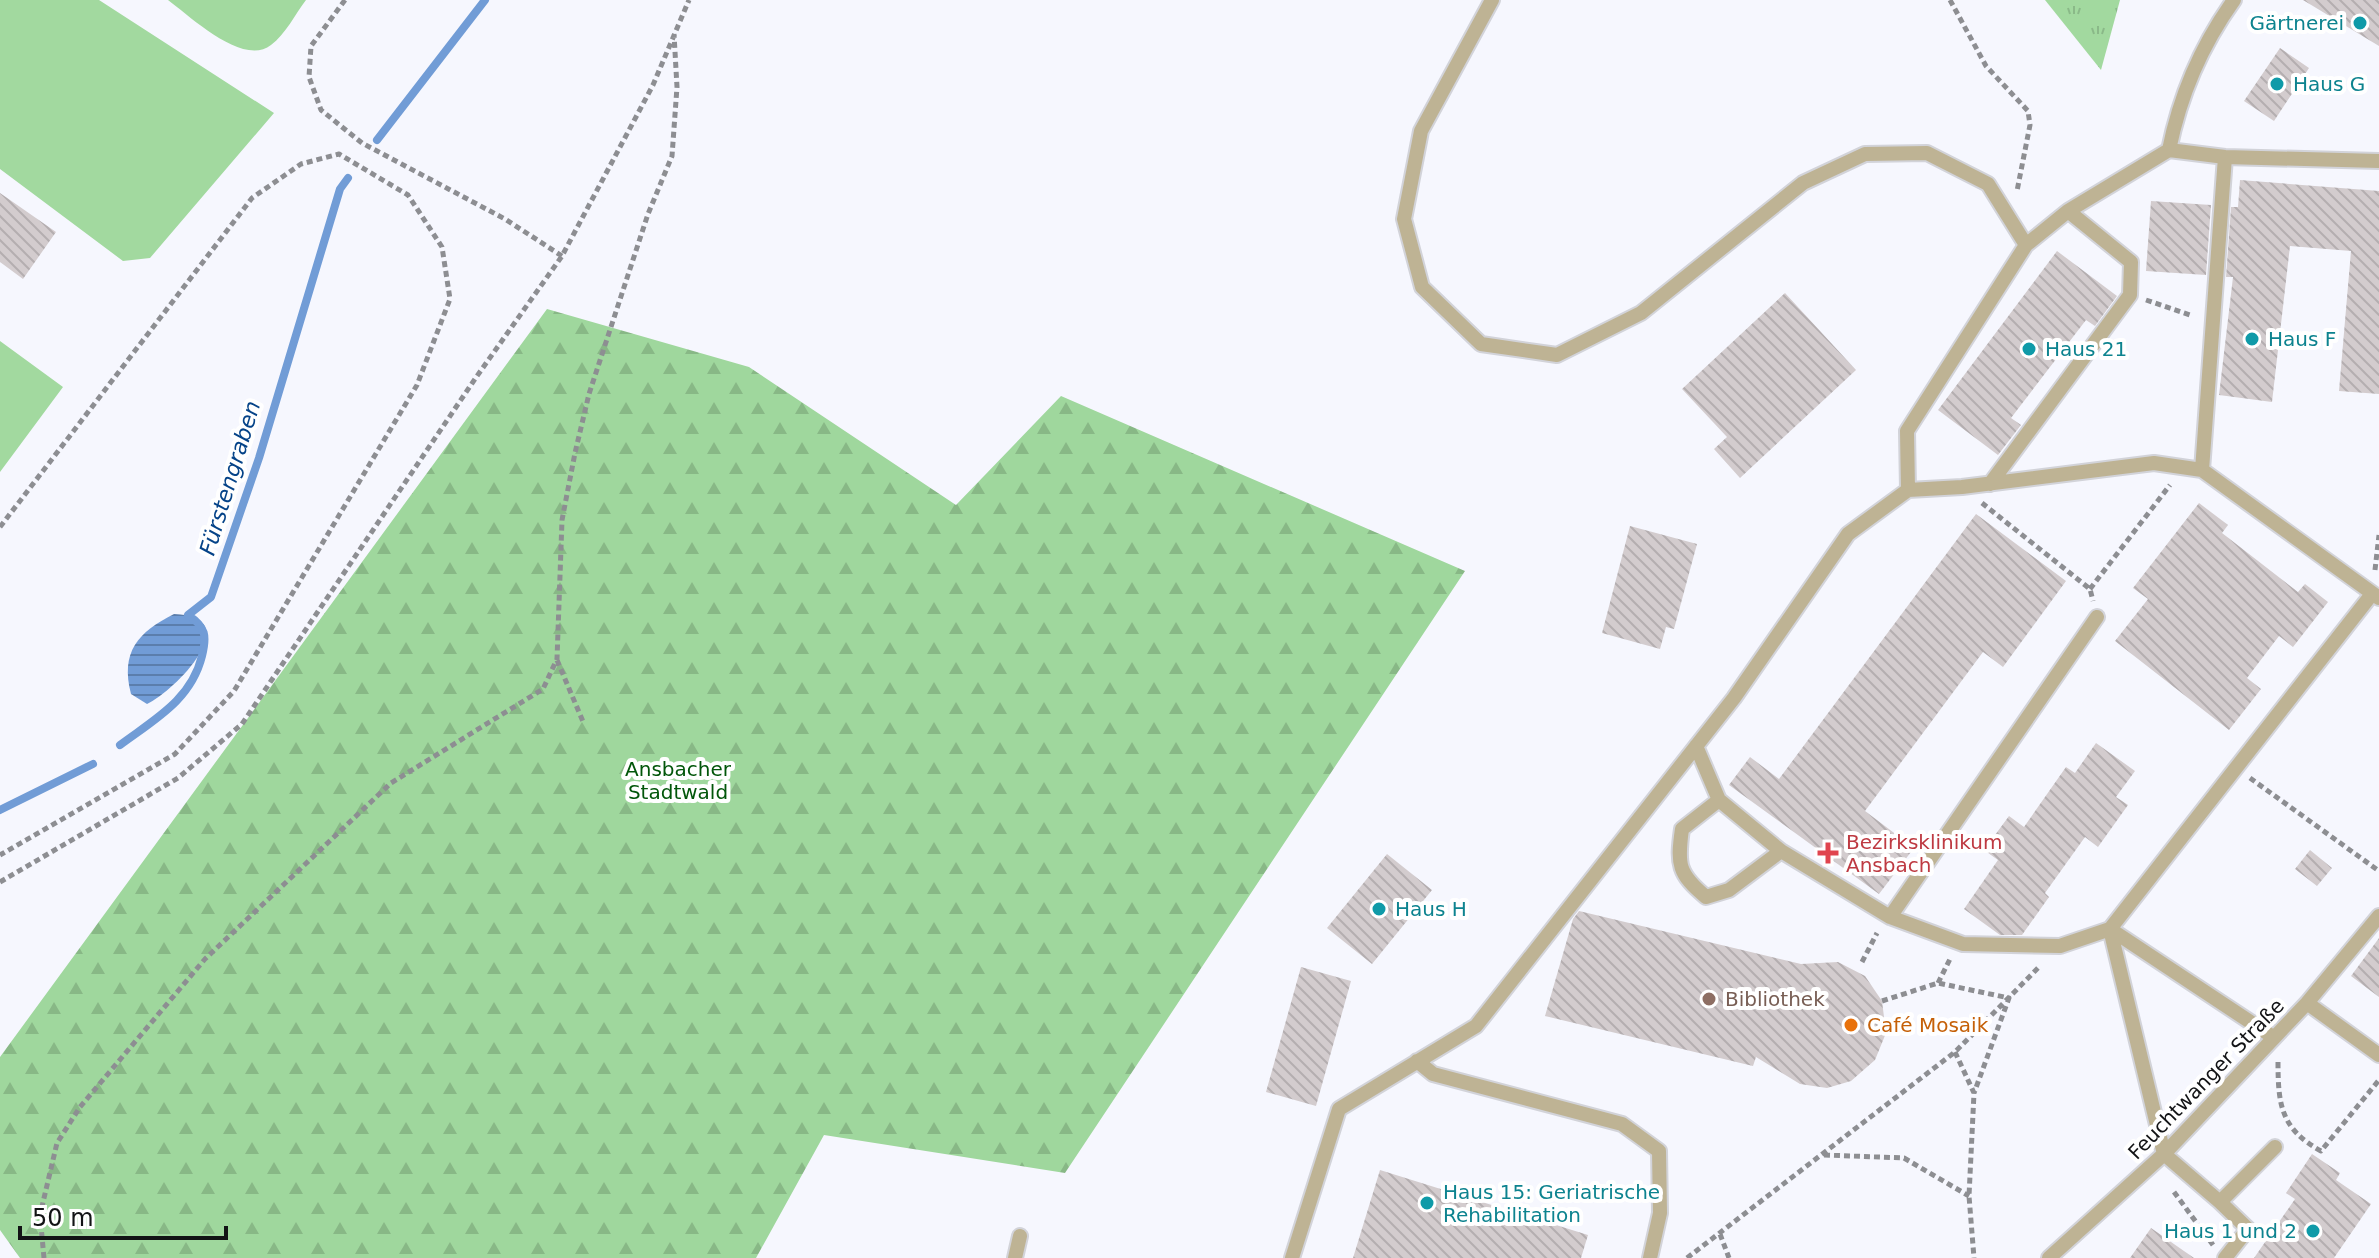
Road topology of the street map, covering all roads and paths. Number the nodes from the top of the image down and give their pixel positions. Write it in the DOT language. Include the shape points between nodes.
graph roads {
  1 [pos="345,0"];
  2 [pos="689,0"];
  3 [pos="1492,0"];
  4 [pos="1950,0"];
  5 [pos="2234,0"];
  6 [pos="674,34"];
  7 [pos="2169,150"];
  8 [pos="2225,157"];
  9 [pos="2379,161"];
  10 [pos="2021,179"];
  11 [pos="2068,211"];
  12 [pos="2026,245"];
  13 [pos="562,256"];
  14 [pos="2130,295"];
  15 [pos="2213,322"];
  16 [pos="2183,467"];
  17 [pos="2202,470"];
  18 [pos="1990,484"];
  19 [pos="1962,487"];
  20 [pos="1908,490"];
  21 [pos="0,527"];
  22 [pos="2379,535"];
  23 [pos="2090,589"];
  24 [pos="2376,596"];
  25 [pos="2097,617"];
  26 [pos="557,659"];
  27 [pos="584,724"];
  28 [pos="1696,746"];
  29 [pos="2234,767"];
  30 [pos="1719,800"];
  31 [pos="1781,851"];
  32 [pos="0,855"];
  33 [pos="2379,871"];
  34 [pos="0,882"];
  35 [pos="2379,916"];
  36 [pos="1886,922"];
  37 [pos="2110,929"];
  38 [pos="2060,946"];
  39 [pos="1862,962"];
  40 [pos="1944,972"];
  41 [pos="1938,983"];
  42 [pos="2009,998"];
  43 [pos="1882,1001"];
  44 [pos="2307,1003"];
  45 [pos="2269,1042"];
  46 [pos="1955,1052"];
  47 [pos="2379,1055"];
  48 [pos="1417,1061"];
  49 [pos="2379,1080"];
  50 [pos="1974,1093"];
  51 [pos="2275,1147"];
  52 [pos="2164,1154"];
  53 [pos="1824,1155"];
  54 [pos="2172,1190"];
  55 [pos="1969,1196"];
  56 [pos="2220,1202"];
  57 [pos="1720,1234"];
  58 [pos="1020,1236"];
  59 [pos="2215,1247"];
  60 [pos="44,1258"];
  61 [pos="1015,1258"];
  62 [pos="1292,1258"];
  63 [pos="1650,1258"];
  64 [pos="1687,1258"];
  65 [pos="1729,1258"];
  66 [pos="1974,1258"];
  67 [pos="2049,1258"];
  68 [pos="2225,1258"];
  1 -- 13 [label="path" via="311,46 309,77 321,110 362,143 505,219"];
  2 -- 6 [label="path"];
  3 -- 12 [label="lane" via="1421,131 1404,219 1422,287 1481,344 1557,355 1641,313 1803,183 1865,154 1927,153 1988,184"];
  4 -- 10 [label="path" via="1986,66 2028,111"];
  5 -- 7 [label="lane" via="2209,35 2177,109"];
  6 -- 13 [label="path" via="653,85"];
  6 -- 26 [label="path" via="672,156 589,394 565,506"];
  7 -- 8 [label="lane"];
  7 -- 11 [label="lane"];
  8 -- 9 [label="lane"];
  8 -- 15 [label="lane"];
  11 -- 12 [label="lane"];
  11 -- 14 [label="lane" via="2131,262"];
  12 -- 20 [label="lane" via="1907,431"];
  13 -- 34 [label="path" via="242,724 178,778"];
  14 -- 15 [label="path"];
  14 -- 18 [label="lane"];
  15 -- 17 [label="lane"];
  16 -- 17 [label="lane"];
  16 -- 18 [label="lane" via="2154,463"];
  16 -- 23 [label="path"];
  17 -- 24 [label="lane"];
  18 -- 19 [label="lane"];
  19 -- 20 [label="lane"];
  19 -- 23 [label="path"];
  20 -- 28 [label="lane" via="1848,534"];
  21 -- 32 [label="path" via="252,198 301,164 339,154 408,195 442,247 450,299 417,385 234,691 175,754"];
  22 -- 24 [label="path"];
  23 -- 25 [label="path"];
  24 -- 29 [label="lane"];
  25 -- 36 [label="lane"];
  26 -- 27 [label="path"];
  26 -- 60 [label="path" via="543,689 391,783 205,959 80,1107 57,1143 40,1215"];
  28 -- 30 [label="lane"];
  28 -- 48 [label="lane" via="1476,1026"];
  29 -- 33 [label="path"];
  29 -- 37 [label="lane"];
  30 -- 31 [label="lane"];
  30 -- 31 [label="lane" via="1682,829 1678,860 1688,883 1706,897 1729,890"];
  31 -- 36 [label="lane"];
  35 -- 44 [label="lane, Feuchtwanger Straße"];
  36 -- 38 [label="lane" via="1963,944"];
  36 -- 39 [label="path"];
  37 -- 38 [label="lane"];
  37 -- 45 [label="lane"];
  37 -- 52 [label="lane"];
  38 -- 42 [label="path"];
  40 -- 41 [label="path"];
  41 -- 42 [label="path"];
  41 -- 43 [label="path"];
  42 -- 46 [label="path"];
  42 -- 50 [label="path"];
  44 -- 45 [label="lane, Feuchtwanger Straße"];
  44 -- 47 [label="lane"];
  45 -- 49 [label="path" via="2277,1057 2286,1120 2298,1139 2321,1151"];
  45 -- 52 [label="lane, Feuchtwanger Straße"];
  46 -- 50 [label="path"];
  46 -- 53 [label="path"];
  48 -- 62 [label="lane" via="1339,1109"];
  48 -- 63 [label="lane" via="1433,1074 1622,1124 1659,1151 1660,1213"];
  50 -- 55 [label="path"];
  51 -- 56 [label="lane"];
  52 -- 56 [label="lane"];
  52 -- 67 [label="lane, Feuchtwanger Straße"];
  53 -- 55 [label="path" via="1904,1158"];
  53 -- 57 [label="path"];
  54 -- 59 [label="path"];
  55 -- 66 [label="path"];
  56 -- 68 [label="lane" via="2248,1229"];
  57 -- 64 [label="path"];
  57 -- 65 [label="path"];
  58 -- 61 [label="lane"];
}
